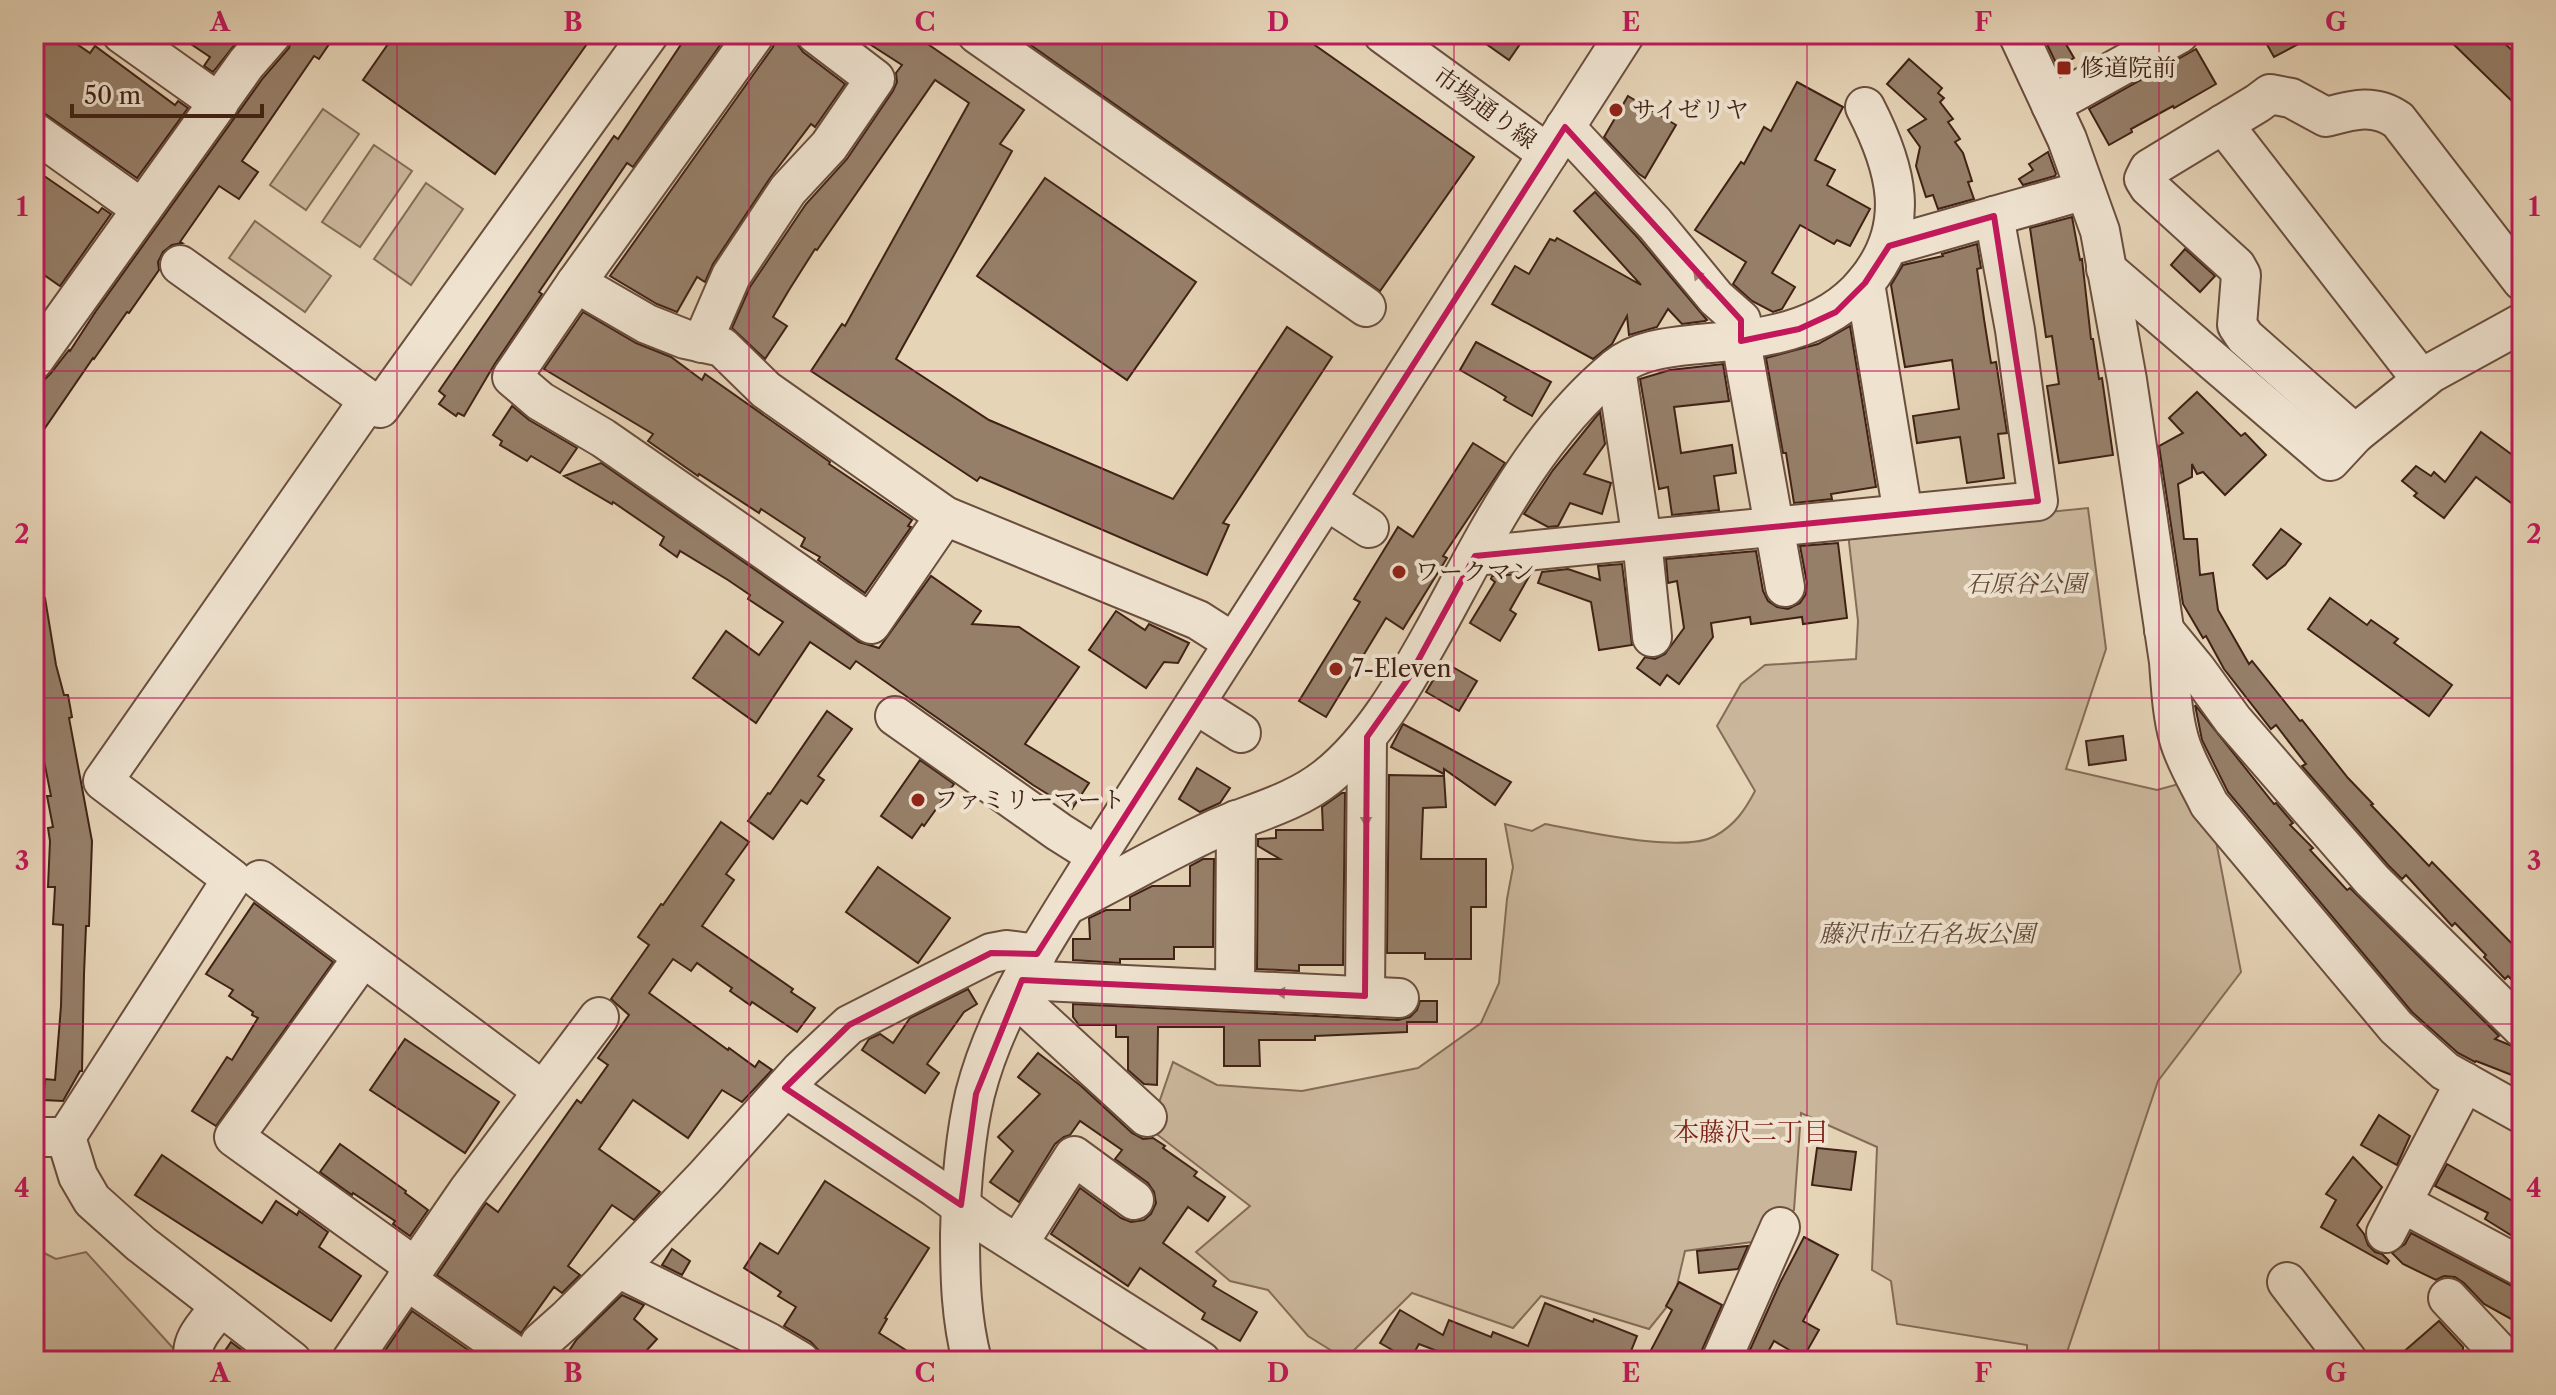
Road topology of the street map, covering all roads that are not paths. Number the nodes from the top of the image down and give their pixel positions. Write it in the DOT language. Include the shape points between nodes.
graph roads {
  1 [pos="122,34"];
  2 [pos="272,34"];
  3 [pos="649,34"];
  4 [pos="755,34"];
  5 [pos="816,34"];
  6 [pos="977,34"];
  7 [pos="1383,34"];
  8 [pos="1625,34"];
  9 [pos="2018,34"];
  10 [pos="2179,34"];
  11 [pos="219,103"];
  12 [pos="2051,105"];
  13 [pos="1865,107"];
  14 [pos="2223,124"];
  15 [pos="34,132"];
  16 [pos="1556,141"];
  17 [pos="2085,190"];
  18 [pos="142,209"];
  19 [pos="1994,216"];
  20 [pos="1889,246"];
  21 [pos="180,265"];
  22 [pos="2106,269"];
  23 [pos="2522,281"];
  24 [pos="576,283"];
  25 [pos="1865,283"];
  26 [pos="1366,307"];
  27 [pos="47,315"];
  28 [pos="2522,323"];
  29 [pos="1741,341"];
  30 [pos="702,343"];
  31 [pos="34,360"];
  32 [pos="1616,368"];
  33 [pos="2422,380"];
  34 [pos="369,400"];
  35 [pos="2355,434"];
  36 [pos="1326,500"];
  37 [pos="1903,514"];
  38 [pos="945,516"];
  39 [pos="1775,527"];
  40 [pos="1369,528"];
  41 [pos="1642,540"];
  42 [pos="1475,556"];
  43 [pos="1785,587"];
  44 [pos="2164,630"];
  45 [pos="1652,637"];
  46 [pos="1234,643"];
  47 [pos="1195,704"];
  48 [pos="895,716"];
  49 [pos="1241,733"];
  50 [pos="1367,737"];
  51 [pos="1236,820"];
  52 [pos="1097,856"];
  53 [pos="260,880"];
  54 [pos="1067,905"];
  55 [pos="363,957"];
  56 [pos="1024,977"];
  57 [pos="1235,990"];
  58 [pos="599,1017"];
  59 [pos="2522,1028"];
  60 [pos="2465,1082"];
  61 [pos="785,1088"];
  62 [pos="543,1091"];
  63 [pos="2522,1114"];
  64 [pos="1147,1117"];
  65 [pos="50,1137"];
  66 [pos="1134,1200"];
  67 [pos="961,1205"];
  68 [pos="1780,1227"];
  69 [pos="1018,1244"];
  70 [pos="2522,1267"];
  71 [pos="618,1268"];
  72 [pos="410,1274"];
  73 [pos="2287,1282"];
  74 [pos="2448,1298"];
  75 [pos="221,1306"];
  76 [pos="195,1361"];
  77 [pos="292,1361"];
  78 [pos="351,1361"];
  79 [pos="523,1361"];
  80 [pos="532,1361"];
  81 [pos="800,1361"];
  82 [pos="972,1361"];
  83 [pos="1201,1361"];
  84 [pos="1721,1361"];
  85 [pos="2348,1361"];
  86 [pos="2507,1361"];
  1 -- 11 [label="street"];
  2 -- 11 [label="street"];
  3 -- 34 [label="street" via="380,408"];
  4 -- 24 [label="street"];
  5 -- 30 [label="street" via="875,79 829,146 788,190 731,276"];
  6 -- 26 [label="street"];
  7 -- 16 [label="street, 市場通り線"];
  8 -- 16 [label="street"];
  9 -- 12 [label="street"];
  10 -- 12 [label="street"];
  11 -- 18 [label="street"];
  12 -- 17 [label="street"];
  13 -- 20 [label="street" via="1894,178"];
  14 -- 23 [label="street" via="2270,94 2291,98 2326,117 2363,108 2388,113"];
  14 -- 33 [label="street"];
  14 -- 35 [label="street" via="2149,169 2144,179 2236,266 2241,275 2237,325 2245,337"];
  15 -- 18 [label="street"];
  29 -- 16 [label="street, 市場通り線, one-way" via="1741,320 1655,224"];
  16 -- 36 [label="street"];
  17 -- 19 [label="street"];
  17 -- 22 [label="street"];
  18 -- 27 [label="street"];
  19 -- 20 [label="street"];
  19 -- 37 [label="street" via="2038,501"];
  20 -- 25 [label="street"];
  21 -- 34 [label="street"];
  22 -- 35 [label="street" via="2330,461"];
  22 -- 44 [label="street"];
  24 -- 30 [label="street" via="647,324"];
  24 -- 38 [label="street" via="512,377 871,624"];
  25 -- 29 [label="street" via="1836,312 1799,329"];
  25 -- 37 [label="street"];
  27 -- 31 [label="street"];
  28 -- 33 [label="street"];
  29 -- 32 [label="street" via="1651,351"];
  29 -- 39 [label="street, 市場通り線"];
  30 -- 38 [label="street" via="722,347 766,390"];
  32 -- 41 [label="street"];
  32 -- 42 [label="street" via="1539,451"];
  33 -- 35 [label="street"];
  34 -- 65 [label="street" via="103,781 232,879"];
  36 -- 40 [label="street"];
  36 -- 46 [label="street"];
  37 -- 39 [label="street"];
  38 -- 46 [label="street" via="1198,620"];
  39 -- 41 [label="street"];
  39 -- 43 [label="street, 市場通り線"];
  41 -- 42 [label="street"];
  41 -- 45 [label="street"];
  42 -- 50 [label="street" via="1408,679"];
  44 -- 59 [label="street" via="2233,720 2372,880"];
  44 -- 60 [label="street" via="2172,708 2198,807 2396,1027"];
  46 -- 47 [label="street"];
  47 -- 49 [label="street"];
  47 -- 52 [label="street"];
  48 -- 52 [label="street"];
  50 -- 51 [label="street" via="1301,795"];
  50 -- 57 [label="street, one-way" via="1382,997"];
  51 -- 54 [label="street"];
  51 -- 57 [label="street"];
  52 -- 54 [label="street"];
  53 -- 55 [label="street"];
  54 -- 56 [label="street"];
  55 -- 62 [label="street"];
  55 -- 72 [label="street" via="234,1137"];
  56 -- 57 [label="street"];
  56 -- 61 [label="street" via="1007,950 991,953 849,1025"];
  56 -- 64 [label="street"];
  56 -- 67 [label="street" via="976,1094"];
  58 -- 62 [label="street"];
  60 -- 63 [label="street"];
  60 -- 70 [label="street" via="2394,1218"];
  61 -- 67 [label="street"];
  61 -- 71 [label="street"];
  62 -- 72 [label="street"];
  65 -- 75 [label="street" via="92,1200"];
  66 -- 69 [label="street" via="1074,1156"];
  67 -- 69 [label="street"];
  67 -- 82 [label="street" via="960,1288"];
  68 -- 84 [label="street"];
  69 -- 83 [label="street"];
  71 -- 80 [label="street" via="540,1343"];
  71 -- 81 [label="street"];
  72 -- 78 [label="street"];
  72 -- 79 [label="street"];
  73 -- 85 [label="street"];
  74 -- 86 [label="street"];
  75 -- 76 [label="street" via="194,1342"];
  75 -- 77 [label="street"];
}
